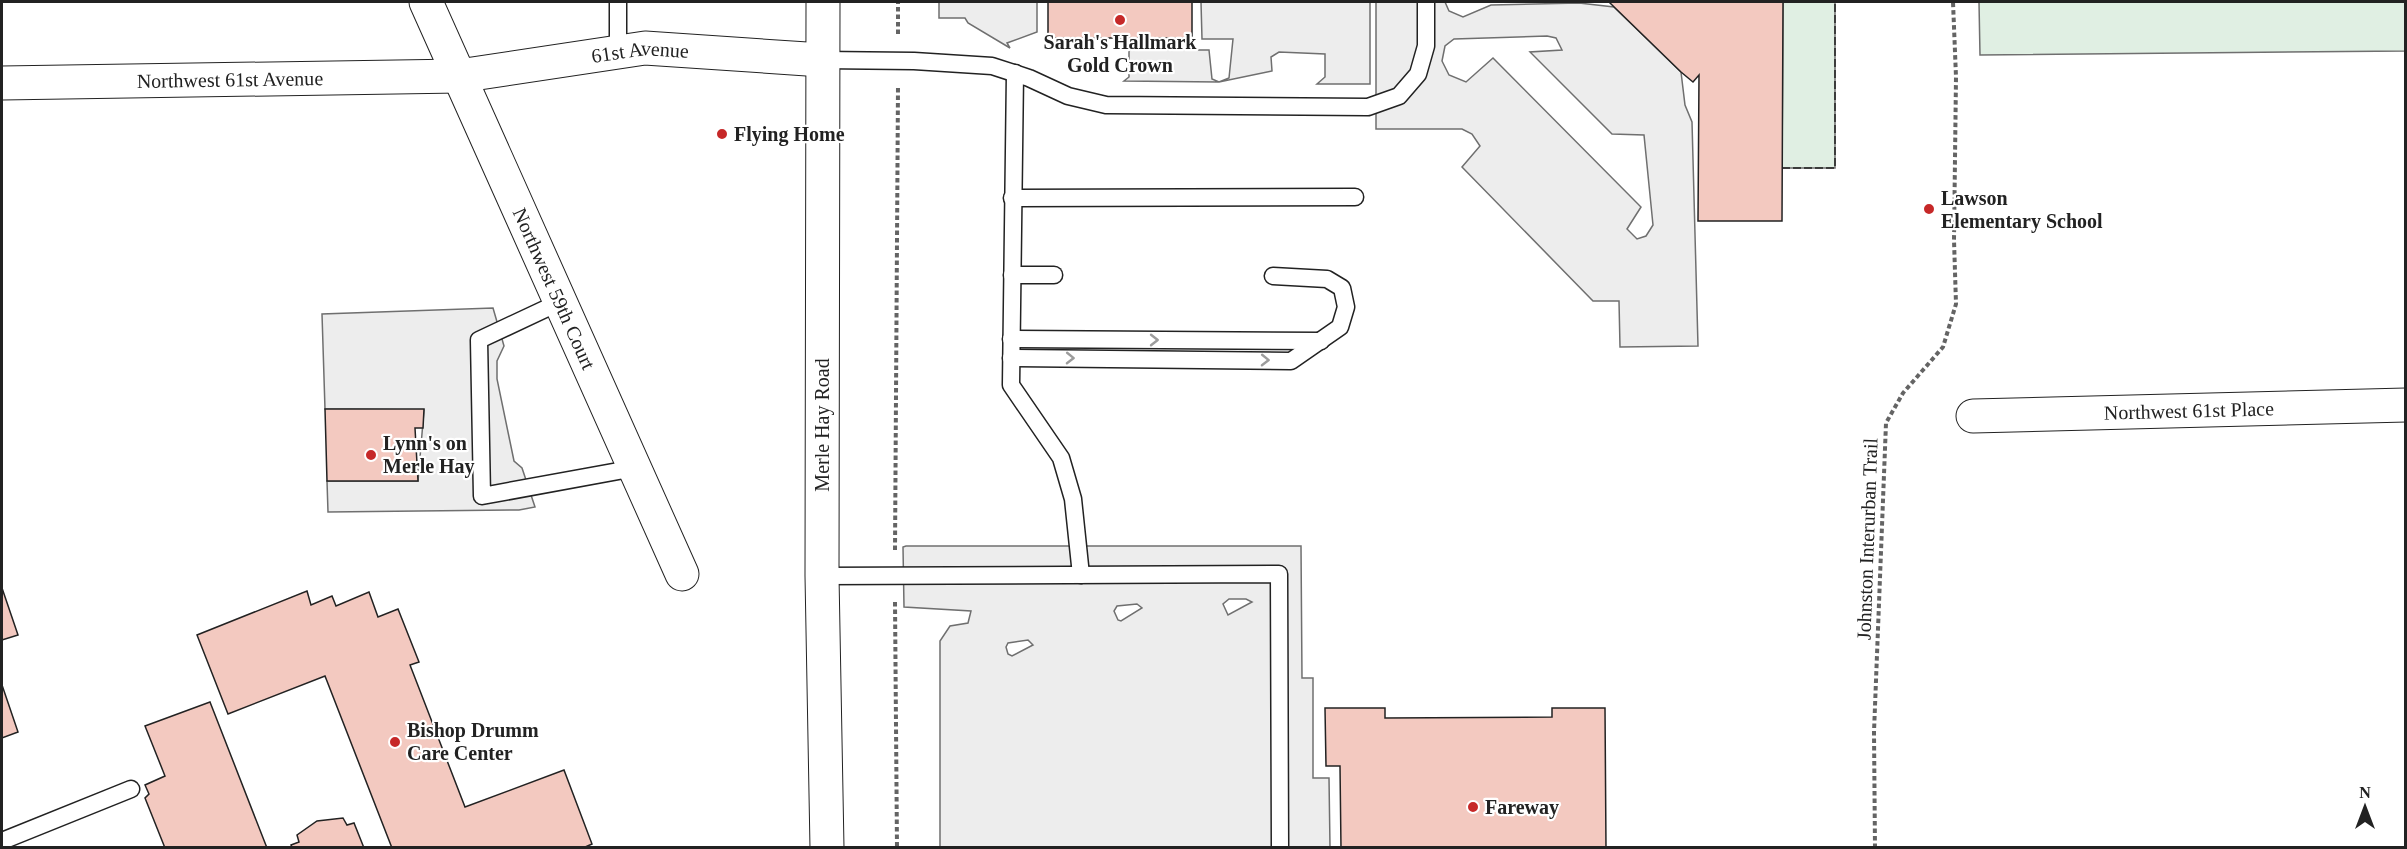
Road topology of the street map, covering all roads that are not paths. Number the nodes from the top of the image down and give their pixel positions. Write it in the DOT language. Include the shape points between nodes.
graph roads {
  1 [pos="426,2"];
  2 [pos="618,2"];
  3 [pos="823,2"];
  4 [pos="1426,2"];
  5 [pos="618,52"];
  6 [pos="822,60"];
  7 [pos="1015,73"];
  8 [pos="459,76"];
  9 [pos="2,83"];
  10 [pos="1355,197"];
  11 [pos="1012,198"];
  12 [pos="1012,275"];
  13 [pos="1054,275"];
  14 [pos="1273,276"];
  15 [pos="560,302"];
  16 [pos="1011,339"];
  17 [pos="1321,341"];
  18 [pos="1011,358"];
  19 [pos="2406,405"];
  20 [pos="1973,416"];
  21 [pos="635,468"];
  22 [pos="682,574"];
  23 [pos="1082,575"];
  24 [pos="822,576"];
  25 [pos="131,789"];
  26 [pos="2,841"];
  27 [pos="827,848"];
  28 [pos="1280,848"];
  1 -- 8 [label="street, Northwest 59th Court"];
  2 -- 5 [label="lane"];
  3 -- 6 [label="street, Merle Hay Road"];
  4 -- 7 [label="lane" via="1426,46 1418,74 1399,96 1368,106 1106,105 1068,96"];
  5 -- 6 [label="street, 61st Avenue" via="645,48"];
  5 -- 8 [label="street, 61st Avenue"];
  6 -- 7 [label="lane" via="992,66"];
  6 -- 24 [label="street, Merle Hay Road"];
  7 -- 11 [label="lane"];
  8 -- 9 [label="street, Northwest 61st Avenue"];
  8 -- 15 [label="street, Northwest 59th Court"];
  10 -- 11 [label="lane"];
  11 -- 12 [label="lane"];
  12 -- 13 [label="lane"];
  12 -- 16 [label="lane"];
  14 -- 17 [label="lane" via="1327,279 1342,288 1346,307 1340,327"];
  15 -- 21 [label="street, Northwest 59th Court"];
  15 -- 21 [label="lane" via="479,340 482,496"];
  16 -- 17 [label="lane, one-way"];
  16 -- 18 [label="lane"];
  18 -- 17 [label="lane, one-way" via="1291,361"];
  18 -- 23 [label="lane" via="1011,385 1061,458 1073,499"];
  19 -- 20 [label="street, Northwest 61st Place"];
  21 -- 22 [label="street, Northwest 59th Court"];
  23 -- 24 [label="lane"];
  23 -- 28 [label="lane" via="1279,574"];
  24 -- 27 [label="street, Merle Hay Road"];
  25 -- 26 [label="lane"];
}
